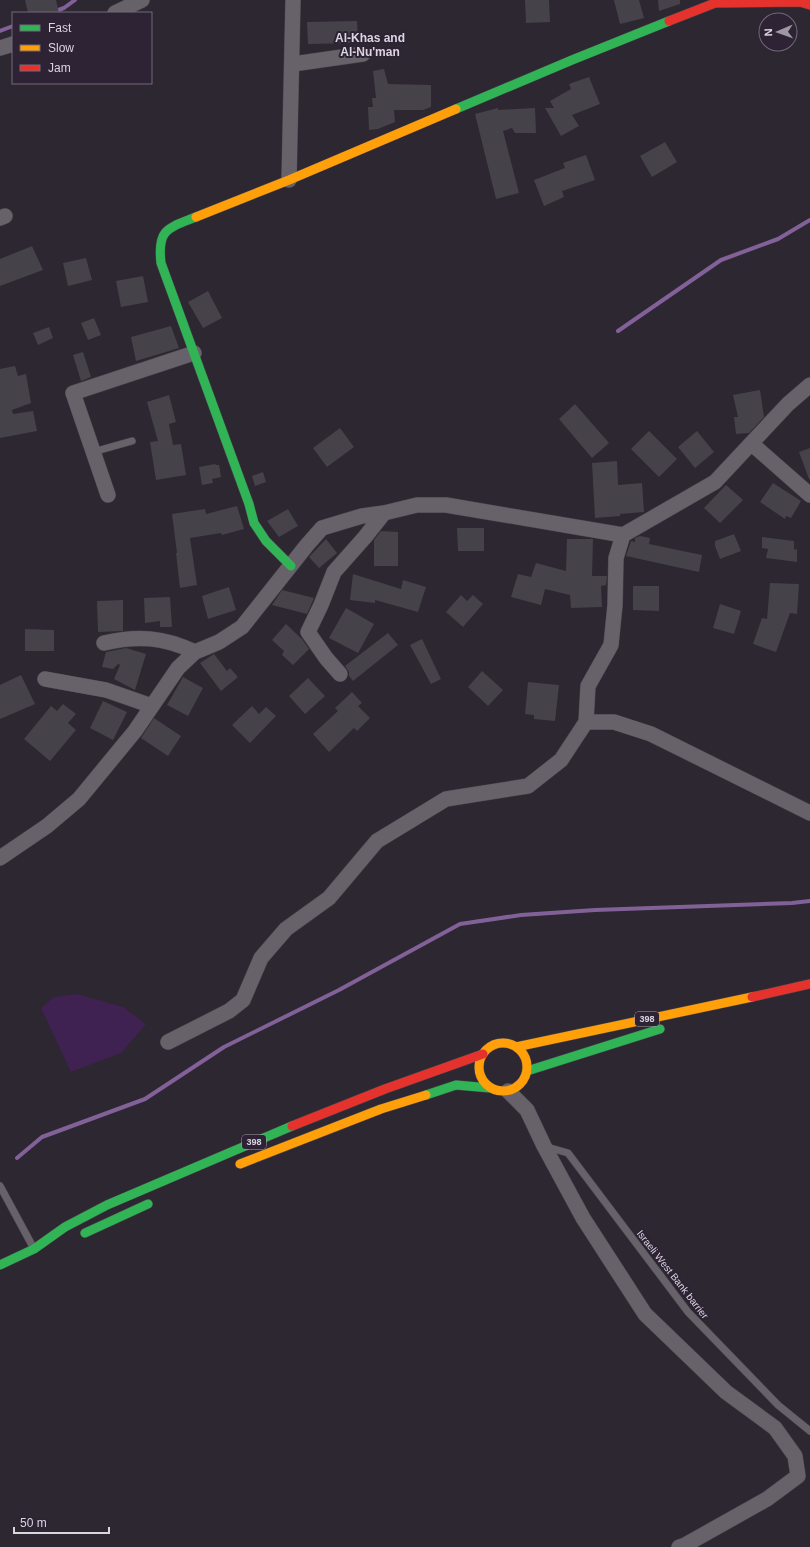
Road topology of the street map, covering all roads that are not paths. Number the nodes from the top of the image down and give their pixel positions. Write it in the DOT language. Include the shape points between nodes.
graph roads {
  1 [pos="142,0"];
  2 [pos="294,0"];
  3 [pos="800,1"];
  4 [pos="810,5"];
  5 [pos="117,12"];
  6 [pos="12,44"];
  7 [pos="0,48"];
  8 [pos="363,54"];
  9 [pos="293,64"];
  10 [pos="289,180"];
  11 [pos="194,353"];
  12 [pos="810,385"];
  13 [pos="132,441"];
  14 [pos="752,444"];
  15 [pos="93,452"];
  16 [pos="108,495"];
  17 [pos="810,495"];
  18 [pos="384,513"];
  19 [pos="623,535"];
  20 [pos="291,566"];
  21 [pos="104,643"];
  22 [pos="195,652"];
  23 [pos="340,674"];
  24 [pos="45,679"];
  25 [pos="152,706"];
  26 [pos="586,722"];
  27 [pos="810,813"];
  28 [pos="0,858"];
  29 [pos="810,984"];
  30 [pos="777,992"];
  31 [pos="686,1021"];
  32 [pos="671,1026"];
  33 [pos="168,1042"];
  34 [pos="516,1047"];
  35 [pos="483,1054"];
  36 [pos="527,1071"];
  37 [pos="490,1088"];
  38 [pos="508,1091"];
  39 [pos="323,1113"];
  40 [pos="329,1129"];
  41 [pos="544,1146"];
  42 [pos="228,1168"];
  43 [pos="0,1186"];
  44 [pos="156,1200"];
  45 [pos="76,1236"];
  46 [pos="55,1244"];
  47 [pos="34,1249"];
  48 [pos="0,1265"];
  49 [pos="810,1431"];
  50 [pos="679,1547"];
  1 -- 5 [label="street"];
  2 -- 9 [label="street"];
  3 -- 4 [label="main road"];
  3 -- 10 [label="main road" via="715,3 572,60"];
  6 -- 7 [label="street"];
  8 -- 9 [label="street"];
  9 -- 10 [label="street"];
  10 -- 11 [label="main road" via="174,226 161,237 161,263"];
  11 -- 15 [label="street" via="73,393"];
  11 -- 20 [label="main road" via="254,524"];
  12 -- 14 [label="street" via="788,404"];
  13 -- 15 [label="lane"];
  14 -- 17 [label="street"];
  14 -- 19 [label="street" via="715,482"];
  15 -- 16 [label="street"];
  18 -- 19 [label="street" via="417,505 446,505"];
  18 -- 20 [label="street" via="322,528"];
  18 -- 23 [label="street" via="334,572 308,632"];
  19 -- 26 [label="street" via="616,558 611,645 588,686"];
  20 -- 22 [label="street" via="242,627 219,642"];
  21 -- 22 [label="street" via="142,637 179,644"];
  22 -- 25 [label="street" via="178,668"];
  24 -- 25 [label="street" via="106,690"];
  25 -- 28 [label="street" via="135,731 79,798 46,826"];
  26 -- 27 [label="street" via="614,722 651,734"];
  26 -- 33 [label="street" via="561,760 528,786 446,800 377,841 329,898 286,929 262,958 243,1000 229,1011"];
  29 -- 30 [label="main road, 398"];
  30 -- 31 [label="main road, 398"];
  30 -- 34 [label="main road, 398"];
  32 -- 36 [label="main road, 398"];
  34 -- 35 [label="main road, 398" via="498,1043 489,1047"];
  34 -- 36 [label="main road" via="523,1053"];
  35 -- 37 [label="main road" via="479,1072"];
  35 -- 39 [label="main road, 398"];
  36 -- 38 [label="main road" via="524,1080"];
  37 -- 38 [label="main road, 398"];
  37 -- 40 [label="main road, 398" via="456,1084"];
  38 -- 41 [label="street" via="527,1110"];
  39 -- 40 [label="main road" via="324,1125"];
  39 -- 47 [label="main road, 398" via="107,1205 65,1227"];
  40 -- 42 [label="main road, 398"];
  41 -- 49 [label="lane, Israeli West Bank barrier" via="568,1153 688,1312 778,1405"];
  41 -- 50 [label="street" via="583,1218 645,1314 726,1392 775,1428 795,1456 798,1476 766,1499"];
  43 -- 47 [label="lane"];
  44 -- 45 [label="main road"];
  46 -- 47 [label="main road, 398"];
  47 -- 48 [label="main road, 398"];
}
